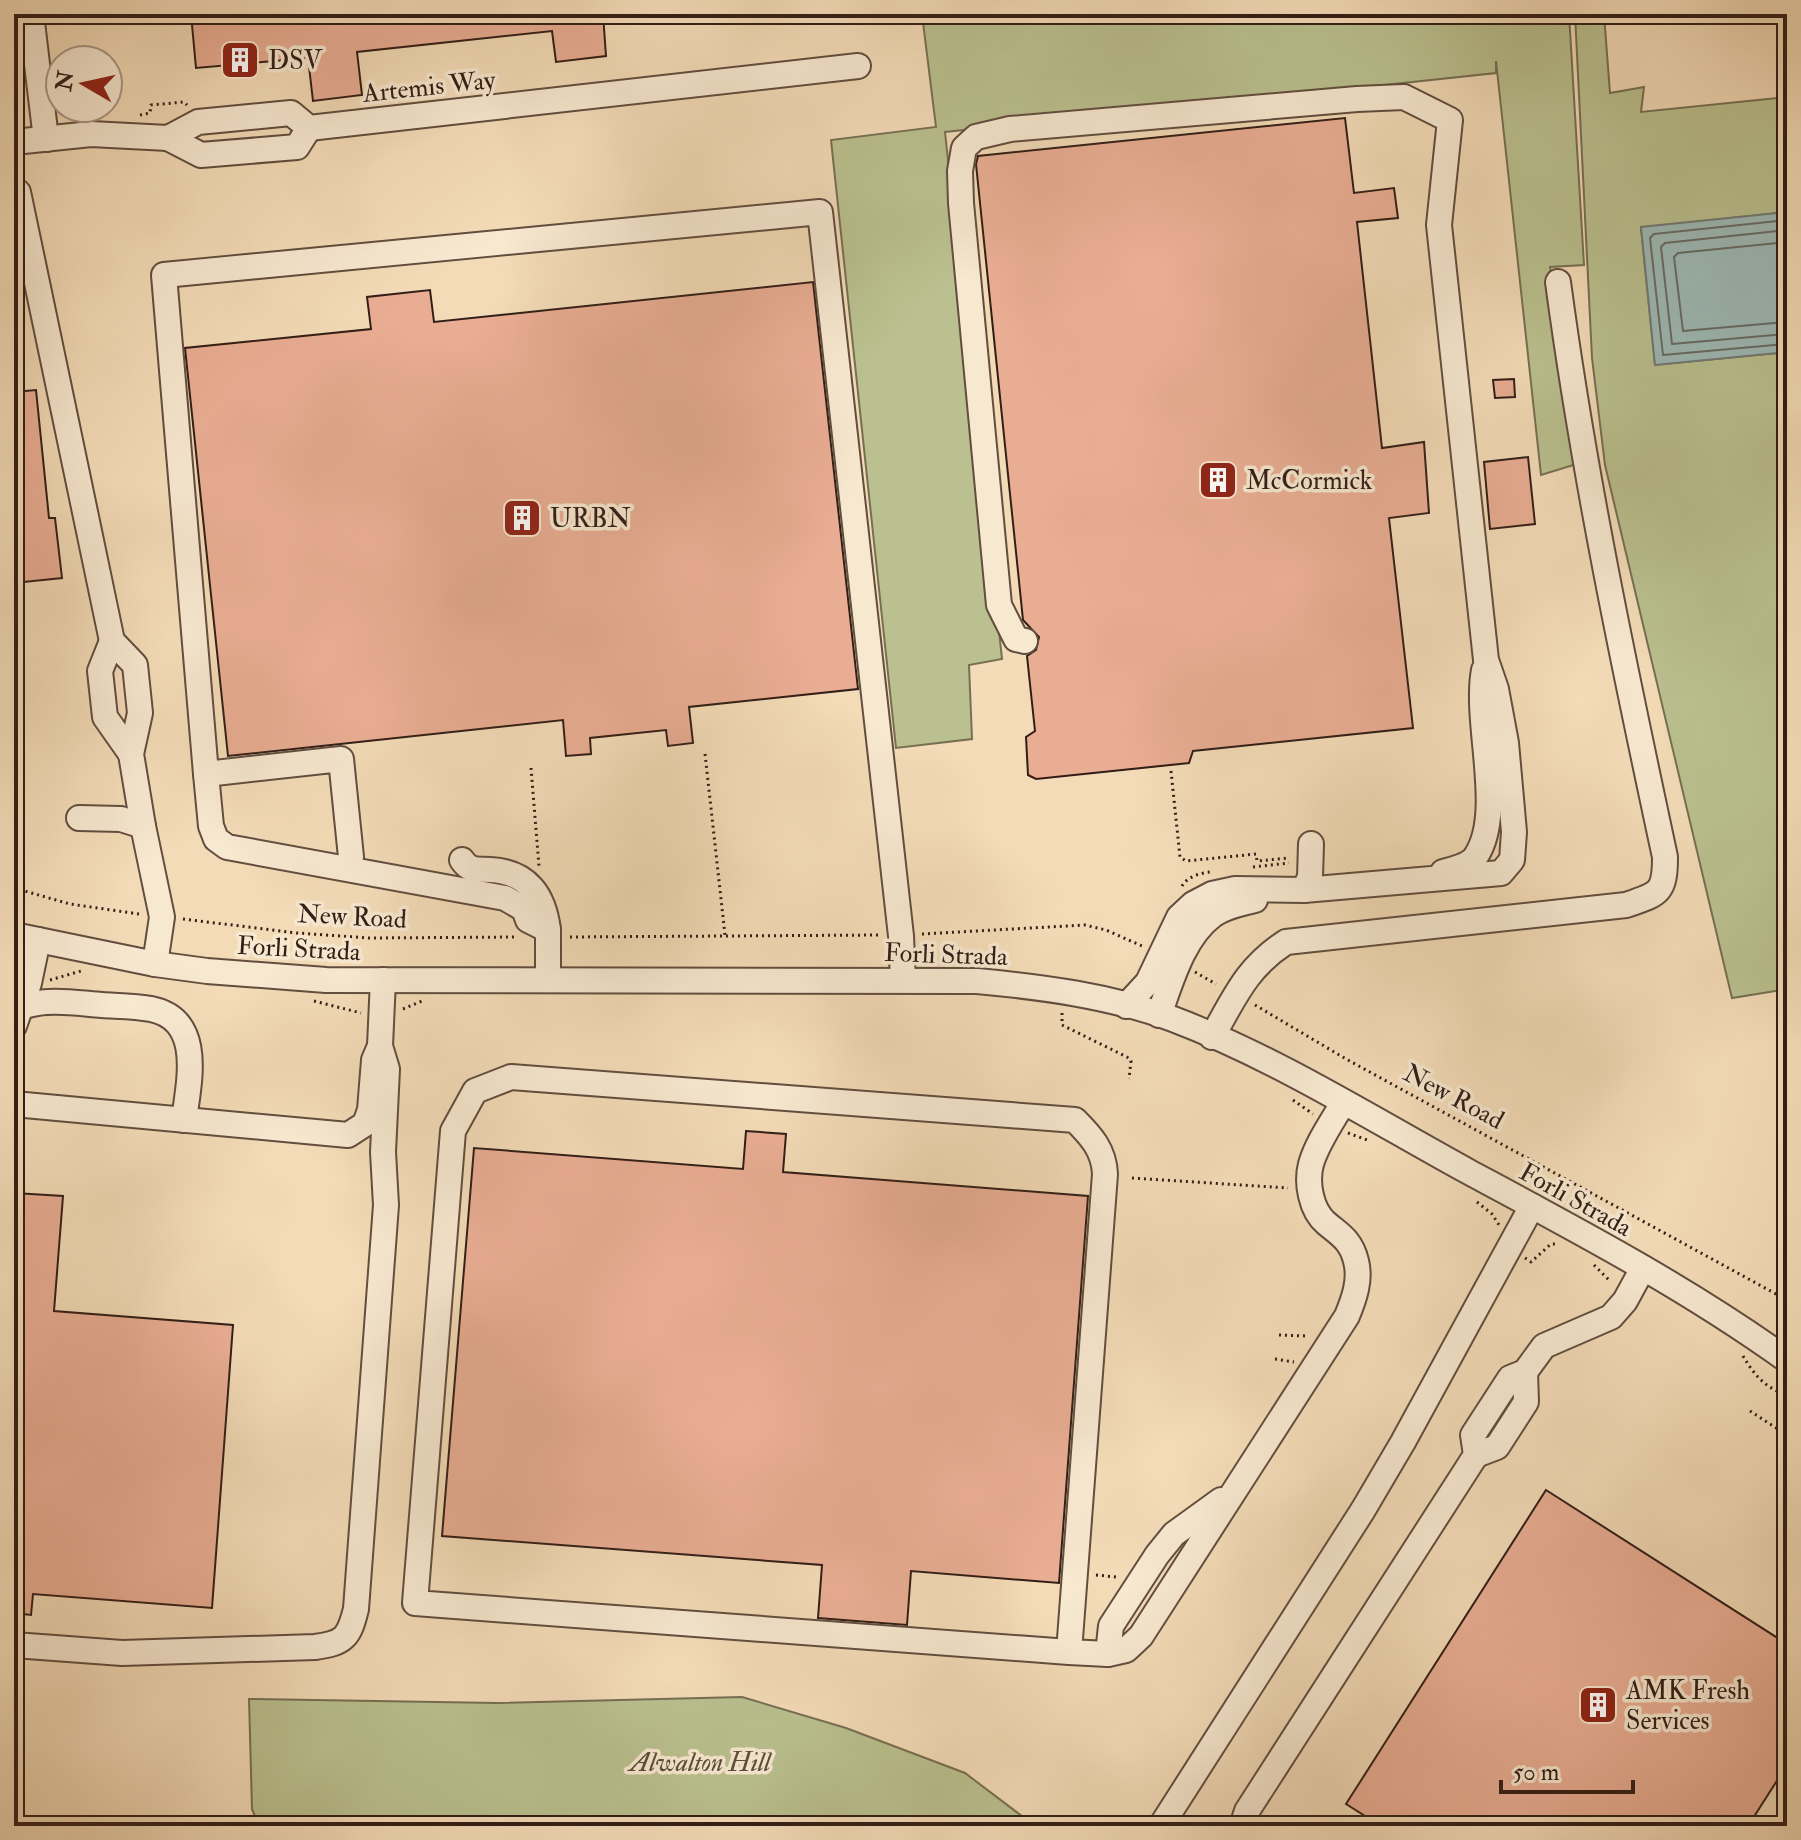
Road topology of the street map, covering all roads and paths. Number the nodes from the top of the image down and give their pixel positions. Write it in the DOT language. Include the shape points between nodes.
graph roads {
  1 [pos="31,14"];
  2 [pos="858,66"];
  3 [pos="189,108"];
  4 [pos="136,116"];
  5 [pos="46,139"];
  6 [pos="14,142"];
  7 [pos="14,192"];
  8 [pos="1558,282"];
  9 [pos="112,641"];
  10 [pos="1025,641"];
  11 [pos="1486,660"];
  12 [pos="131,754"];
  13 [pos="705,754"];
  14 [pos="531,768"];
  15 [pos="1171,771"];
  16 [pos="206,774"];
  17 [pos="79,818"];
  18 [pos="143,826"];
  19 [pos="1311,844"];
  20 [pos="351,857"];
  21 [pos="462,860"];
  22 [pos="1246,868"];
  23 [pos="1216,871"];
  24 [pos="540,873"];
  25 [pos="1421,878"];
  26 [pos="14,888"];
  27 [pos="1304,890"];
  28 [pos="1177,893"];
  29 [pos="144,915"];
  30 [pos="179,919"];
  31 [pos="14,935"];
  32 [pos="545,935"];
  33 [pos="725,935"];
  34 [pos="886,935"];
  35 [pos="915,935"];
  36 [pos="38,940"];
  37 [pos="1149,949"];
  38 [pos="155,964"];
  39 [pos="1188,969"];
  40 [pos="383,980"];
  41 [pos="548,980"];
  42 [pos="903,980"];
  43 [pos="1236,994"];
  44 [pos="428,999"];
  45 [pos="1126,1006"];
  46 [pos="1071,1011"];
  47 [pos="395,1013"];
  48 [pos="1159,1015"];
  49 [pos="18,1017"];
  50 [pos="1212,1037"];
  51 [pos="380,1046"];
  52 [pos="1129,1079"];
  53 [pos="1292,1099"];
  54 [pos="1343,1103"];
  55 [pos="14,1104"];
  56 [pos="1309,1112"];
  57 [pos="184,1120"];
  58 [pos="384,1122"];
  59 [pos="348,1135"];
  60 [pos="1356,1138"];
  61 [pos="1380,1143"];
  62 [pos="1132,1178"];
  63 [pos="1296,1188"];
  64 [pos="1467,1194"];
  65 [pos="1532,1206"];
  66 [pos="1500,1228"];
  67 [pos="1564,1245"];
  68 [pos="1528,1260"];
  69 [pos="1588,1260"];
  70 [pos="1643,1268"];
  71 [pos="1613,1287"];
  72 [pos="1787,1300"];
  73 [pos="1275,1359"];
  74 [pos="1787,1360"];
  75 [pos="1297,1368"];
  76 [pos="1757,1378"];
  77 [pos="1787,1394"];
  78 [pos="1750,1411"];
  79 [pos="1787,1435"];
  80 [pos="14,1645"];
  81 [pos="1069,1652"];
  82 [pos="1161,1826"];
  83 [pos="1242,1826"];
  1 -- 5 [label="street"];
  2 -- 5 [label="street, Artemis Way" via="309,128 297,147 201,155 168,138 91,134"];
  3 -- 4 [label="path" via="184,102 151,105 150,113"];
  5 -- 6 [label="street"];
  7 -- 9 [label="street"];
  8 -- 43 [label="street" via="1605,576 1665,857 1661,890 1626,905 1286,942 1263,957"];
  9 -- 12 [label="street" via="135,665 140,713"];
  9 -- 12 [label="street" via="100,671 105,717"];
  10 -- 11 [label="street" via="1016,639 999,605 961,203 964,148 976,137 1010,129 1404,97 1450,120 1439,225"];
  11 -- 25 [label="street" via="1480,692 1488,826 1475,858 1460,868"];
  11 -- 25 [label="street" via="1506,743 1512,860 1501,873"];
  12 -- 18 [label="street"];
  13 -- 33 [label="path"];
  14 -- 24 [label="path"];
  15 -- 22 [label="path" via="1180,857 1290,858 1290,863"];
  16 -- 20 [label="street" via="341,759"];
  16 -- 32 [label="street" via="211,826 227,847 491,893 524,909"];
  16 -- 42 [label="street" via="164,275 820,212"];
  17 -- 18 [label="street" via="121,819"];
  18 -- 38 [label="street" via="162,917"];
  19 -- 27 [label="street"];
  21 -- 32 [label="street" via="475,870 506,872 525,881 542,901"];
  23 -- 28 [label="path" via="1185,881"];
  25 -- 27 [label="street"];
  26 -- 29 [label="path" via="70,904"];
  27 -- 45 [label="street" via="1235,889 1193,904 1179,917 1148,982"];
  27 -- 48 [label="street" via="1229,906 1212,916 1187,947"];
  30 -- 32 [label="path, New Road" via="369,938"];
  31 -- 36 [label="street, Forli Strada"];
  32 -- 33 [label="path, New Road"];
  32 -- 41 [label="street"];
  33 -- 34 [label="path, New Road"];
  35 -- 37 [label="path" via="1085,925"];
  36 -- 38 [label="street, Forli Strada"];
  36 -- 49 [label="street"];
  38 -- 40 [label="street, Forli Strada"];
  39 -- 43 [label="path, New Road"];
  40 -- 41 [label="street, Forli Strada"];
  40 -- 51 [label="street"];
  41 -- 42 [label="street, Forli Strada"];
  42 -- 45 [label="street, Forli Strada" via="1024,986"];
  43 -- 50 [label="street"];
  43 -- 72 [label="path, New Road"];
  44 -- 47 [label="path"];
  45 -- 48 [label="street, Forli Strada"];
  46 -- 52 [label="path" via="1063,1009 1062,1025 1127,1057"];
  48 -- 50 [label="street, Forli Strada"];
  49 -- 57 [label="street" via="33,1003 58,1002 152,1009 174,1017 188,1040"];
  50 -- 54 [label="street, Forli Strada"];
  51 -- 58 [label="street" via="387,1069"];
  51 -- 59 [label="street" via="365,1124"];
  53 -- 56 [label="path"];
  54 -- 65 [label="street, Forli Strada"];
  54 -- 81 [label="street" via="1311,1164 1309,1185 1314,1204 1325,1222 1339,1230 1356,1262 1355,1294 1347,1316 1230,1497 1174,1534 1157,1555 1111,1626 1108,1654"];
  55 -- 57 [label="street"];
  57 -- 59 [label="street"];
  58 -- 59 [label="street" via="368,1138"];
  58 -- 80 [label="street" via="386,1205 356,1609 350,1631 337,1644 315,1647 122,1653"];
  60 -- 61 [label="path"];
  62 -- 63 [label="path"];
  64 -- 66 [label="path" via="1492,1214"];
  65 -- 70 [label="street, Forli Strada"];
  65 -- 82 [label="street" via="1371,1497"];
  67 -- 68 [label="path" via="1551,1244"];
  69 -- 71 [label="path"];
  70 -- 74 [label="street, Forli Strada"];
  70 -- 83 [label="street" via="1611,1317 1544,1346 1525,1372 1526,1402 1497,1447 1476,1455"];
  73 -- 75 [label="path" via="1293,1361"];
  76 -- 77 [label="path"];
  78 -- 79 [label="path"];
  81 -- 81 [label="street" via="415,1603 453,1131 475,1091 511,1077 1057,1118 1075,1120 1088,1132 1104,1160 1105,1174"];
}
